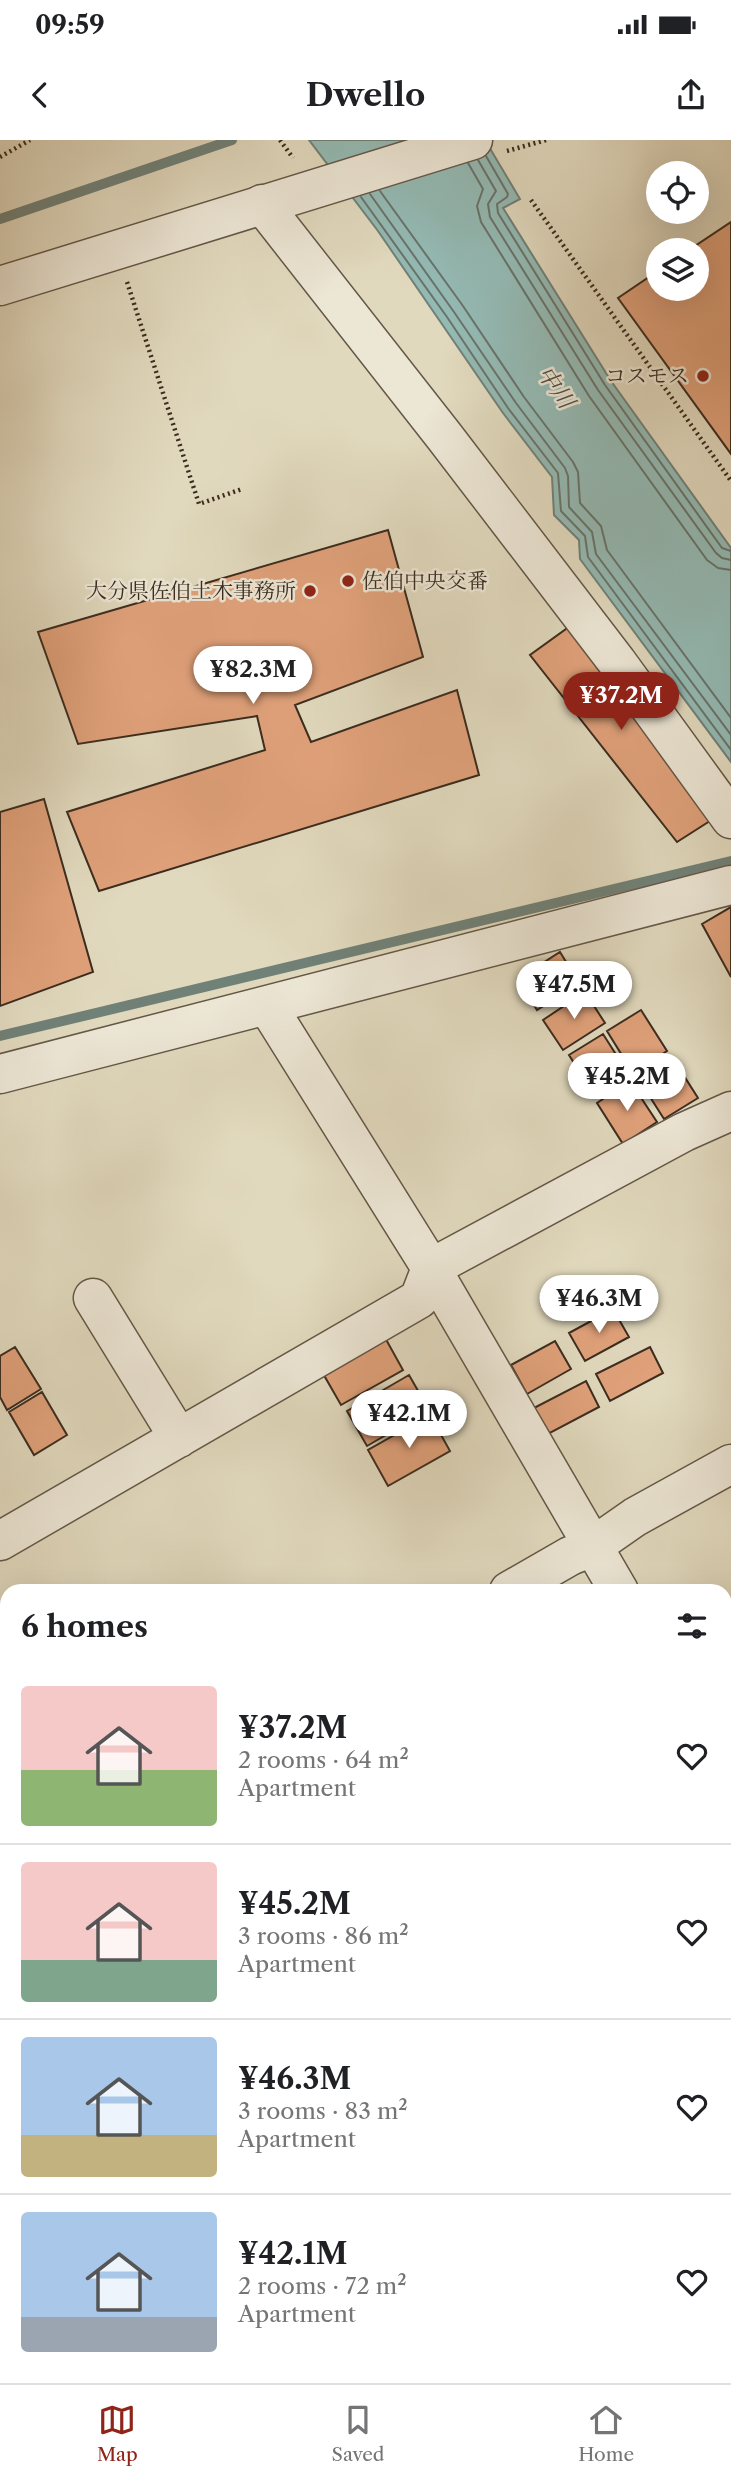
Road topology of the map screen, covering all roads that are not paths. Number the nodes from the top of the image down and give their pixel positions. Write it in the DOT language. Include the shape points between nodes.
graph roads {
  1 [pos="489,146"];
  2 [pos="262,204"];
  3 [pos="0,286"];
  4 [pos="731,820"];
  5 [pos="731,885"];
  6 [pos="268,1007"];
  7 [pos="0,1074"];
  8 [pos="731,1111"];
  9 [pos="431,1268"];
  10 [pos="93,1297"];
  11 [pos="178,1438"];
  12 [pos="731,1464"];
  13 [pos="0,1541"];
  14 [pos="592,1546"];
  15 [pos="521,1584"];
  16 [pos="615,1584"];
  1 -- 2 [label="street" via="327,183"];
  2 -- 3 [label="street"];
  2 -- 4 [label="street" via="617,662"];
  5 -- 6 [label="street"];
  6 -- 7 [label="street"];
  6 -- 9 [label="street"];
  8 -- 9 [label="street"];
  9 -- 11 [label="street" via="419,1299"];
  9 -- 14 [label="street"];
  10 -- 11 [label="street"];
  11 -- 13 [label="street"];
  12 -- 14 [label="street"];
  14 -- 15 [label="street"];
  14 -- 16 [label="street"];
}
